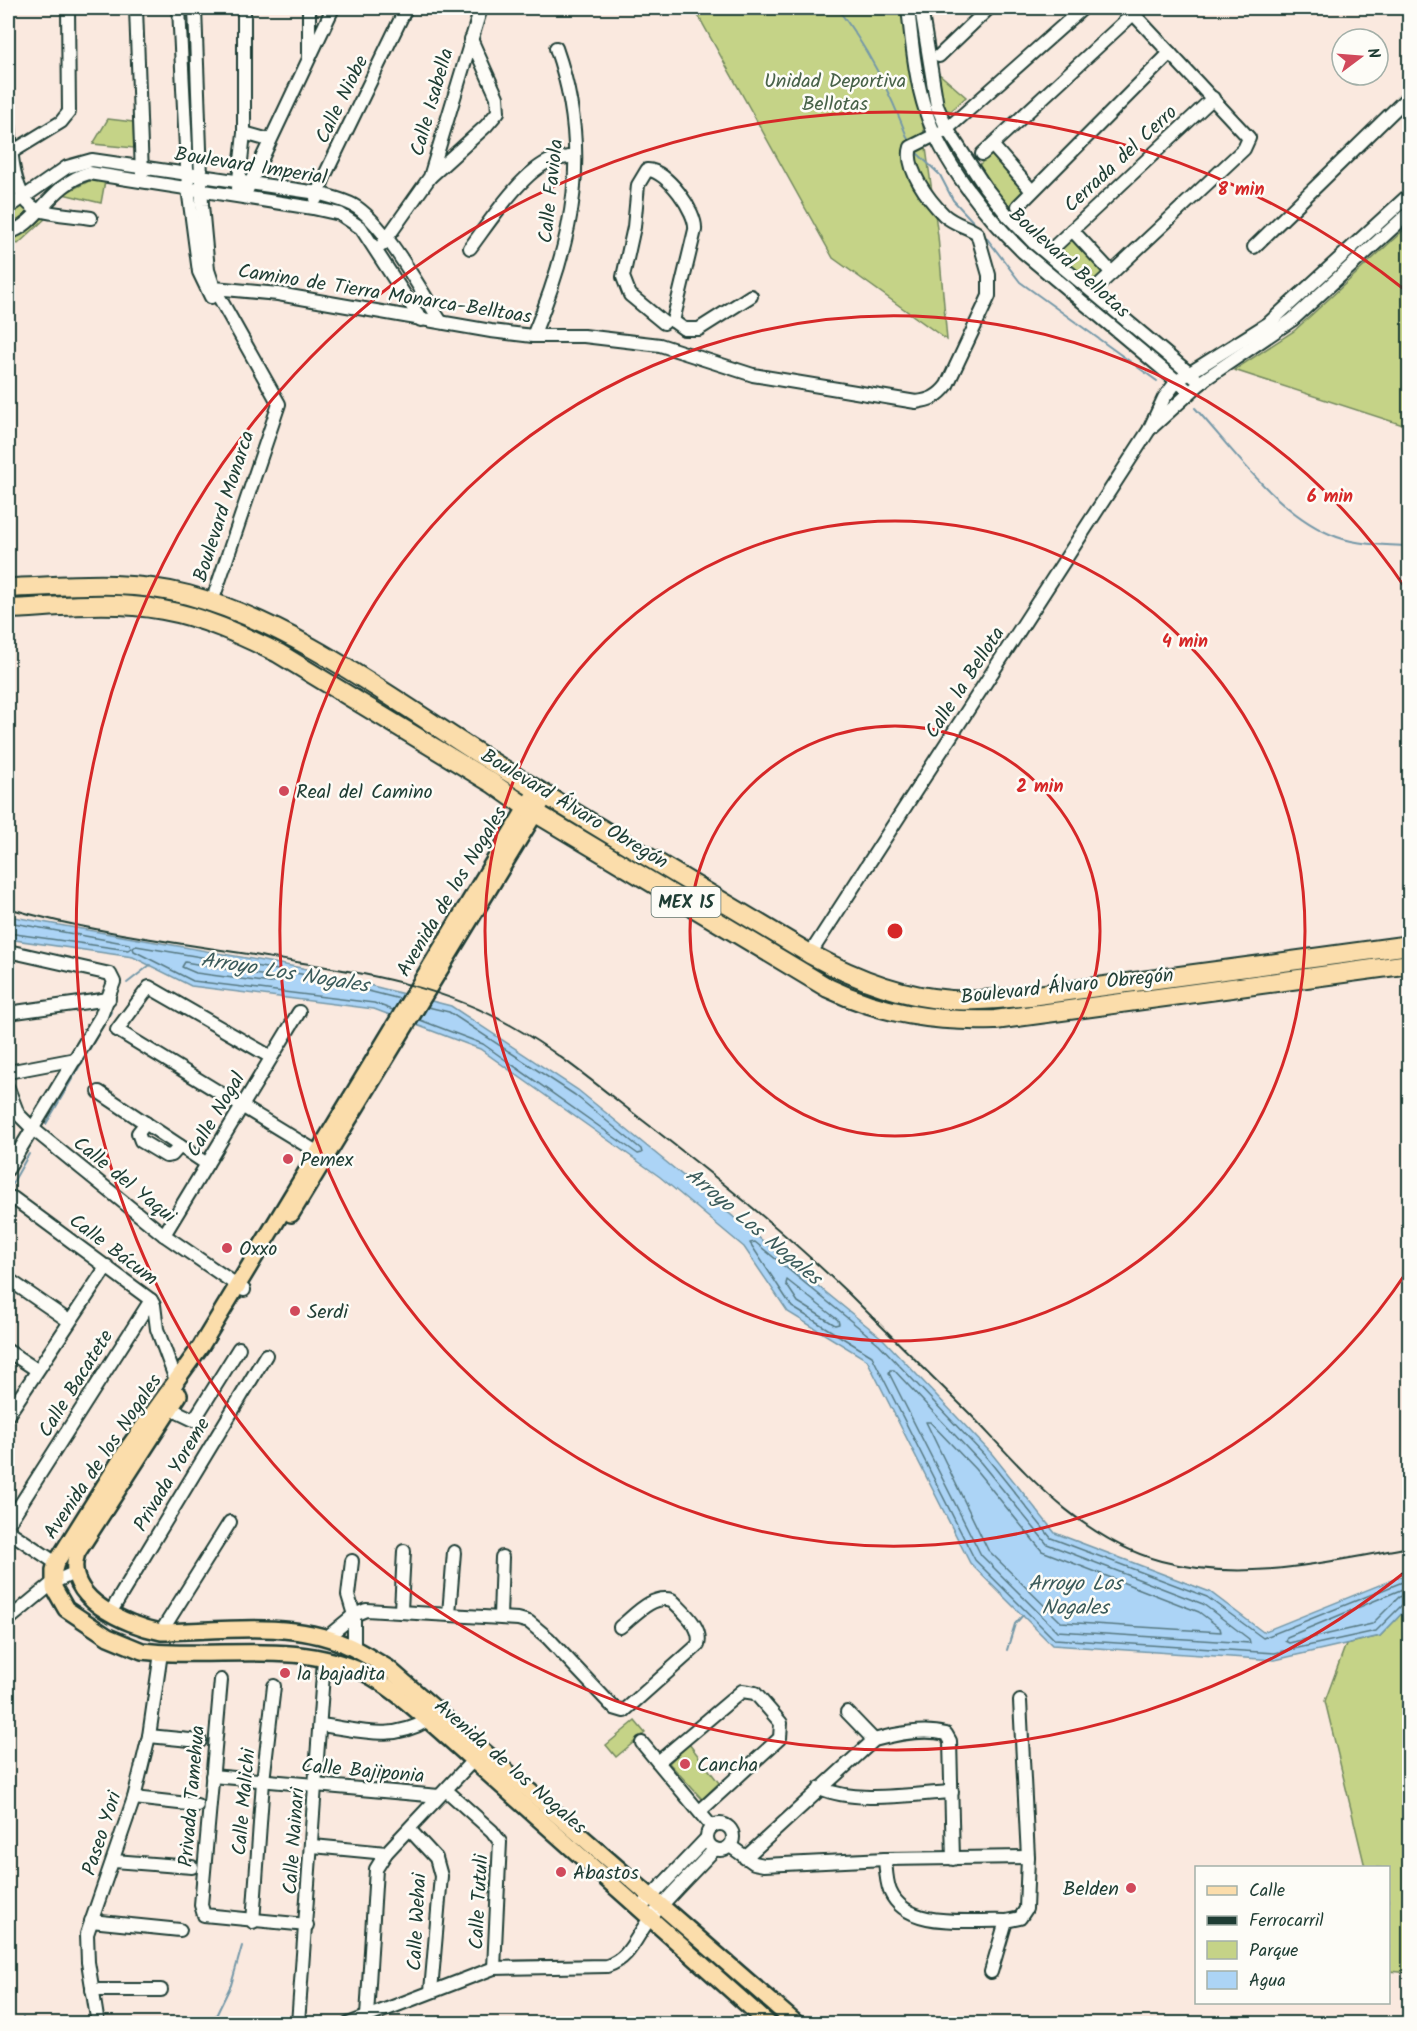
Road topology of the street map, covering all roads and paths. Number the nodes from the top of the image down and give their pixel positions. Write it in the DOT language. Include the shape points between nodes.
graph roads {
  1 [pos="68,8"];
  2 [pos="136,8"];
  3 [pos="179,8"];
  4 [pos="195,8"];
  5 [pos="244,8"];
  6 [pos="309,8"];
  7 [pos="333,8"];
  8 [pos="406,8"];
  9 [pos="481,8"];
  10 [pos="908,8"];
  11 [pos="921,8"];
  12 [pos="968,8"];
  13 [pos="989,8"];
  14 [pos="1083,8"];
  15 [pos="1131,11"];
  16 [pos="977,18"];
  17 [pos="471,39"];
  18 [pos="556,48"];
  19 [pos="1170,52"];
  20 [pos="939,56"];
  21 [pos="309,63"];
  22 [pos="928,64"];
  23 [pos="918,72"];
  24 [pos="1410,95"];
  25 [pos="1213,98"];
  26 [pos="8,106"];
  27 [pos="947,129"];
  28 [pos="244,133"];
  29 [pos="935,136"];
  30 [pos="269,140"];
  31 [pos="12,152"];
  32 [pos="575,156"];
  33 [pos="142,174"];
  34 [pos="187,175"];
  35 [pos="202,177"];
  36 [pos="430,177"];
  37 [pos="245,182"];
  38 [pos="188,188"];
  39 [pos="202,190"];
  40 [pos="1032,191"];
  41 [pos="318,193"];
  42 [pos="1410,194"];
  43 [pos="240,196"];
  44 [pos="24,198"];
  45 [pos="1018,206"];
  46 [pos="8,208"];
  47 [pos="313,208"];
  48 [pos="37,210"];
  49 [pos="1410,212"];
  50 [pos="1008,216"];
  51 [pos="91,218"];
  52 [pos="999,226"];
  53 [pos="1072,230"];
  54 [pos="8,232"];
  55 [pos="386,240"];
  56 [pos="1254,247"];
  57 [pos="470,249"];
  58 [pos="378,250"];
  59 [pos="1051,250"];
  60 [pos="1039,264"];
  61 [pos="1112,273"];
  62 [pos="214,288"];
  63 [pos="1092,293"];
  64 [pos="751,296"];
  65 [pos="421,320"];
  66 [pos="441,322"];
  67 [pos="668,322"];
  68 [pos="533,336"];
  69 [pos="660,345"];
  70 [pos="1189,372"];
  71 [pos="1177,381"];
  72 [pos="1201,383"];
  73 [pos="1190,392"];
  74 [pos="272,423"];
  75 [pos="1149,430"];
  76 [pos="8,588"];
  77 [pos="212,602"];
  78 [pos="8,609"];
  79 [pos="542,793"];
  80 [pos="531,810"];
  81 [pos="1410,945"];
  82 [pos="8,951"];
  83 [pos="810,954"];
  84 [pos="1410,964"];
  85 [pos="109,999"];
  86 [pos="299,1012"];
  87 [pos="8,1014"];
  88 [pos="402,1024"];
  89 [pos="272,1057"];
  90 [pos="76,1059"];
  91 [pos="8,1072"];
  92 [pos="8,1088"];
  93 [pos="99,1092"];
  94 [pos="242,1105"];
  95 [pos="146,1123"];
  96 [pos="33,1129"];
  97 [pos="180,1146"];
  98 [pos="317,1152"];
  99 [pos="207,1164"];
  100 [pos="8,1169"];
  101 [pos="14,1198"];
  102 [pos="164,1235"];
  103 [pos="107,1266"];
  104 [pos="8,1279"];
  105 [pos="239,1288"];
  106 [pos="151,1300"];
  107 [pos="69,1321"];
  108 [pos="239,1348"];
  109 [pos="8,1351"];
  110 [pos="266,1355"];
  111 [pos="37,1370"];
  112 [pos="177,1383"];
  113 [pos="171,1409"];
  114 [pos="8,1415"];
  115 [pos="230,1522"];
  116 [pos="404,1551"];
  117 [pos="454,1552"];
  118 [pos="502,1557"];
  119 [pos="352,1561"];
  120 [pos="56,1563"];
  121 [pos="74,1573"];
  122 [pos="54,1582"];
  123 [pos="86,1593"];
  124 [pos="66,1609"];
  125 [pos="401,1611"];
  126 [pos="110,1613"];
  127 [pos="449,1614"];
  128 [pos="354,1615"];
  129 [pos="500,1617"];
  130 [pos="8,1620"];
  131 [pos="620,1627"];
  132 [pos="161,1632"];
  133 [pos="326,1638"];
  134 [pos="354,1649"];
  135 [pos="161,1653"];
  136 [pos="324,1660"];
  137 [pos="220,1680"];
  138 [pos="274,1686"];
  139 [pos="1020,1701"];
  140 [pos="847,1712"];
  141 [pos="428,1720"];
  142 [pos="320,1725"];
  143 [pos="148,1736"];
  144 [pos="874,1740"];
  145 [pos="200,1741"];
  146 [pos="642,1743"];
  147 [pos="478,1754"];
  148 [pos="658,1762"];
  149 [pos="212,1776"];
  150 [pos="263,1781"];
  151 [pos="316,1784"];
  152 [pos="820,1788"];
  153 [pos="952,1792"];
  154 [pos="443,1793"];
  155 [pos="134,1798"];
  156 [pos="197,1805"];
  157 [pos="700,1812"];
  158 [pos="711,1826"];
  159 [pos="410,1830"];
  160 [pos="706,1839"];
  161 [pos="313,1846"];
  162 [pos="730,1846"];
  163 [pos="715,1850"];
  164 [pos="386,1853"];
  165 [pos="1028,1857"];
  166 [pos="746,1858"];
  167 [pos="885,1859"];
  168 [pos="952,1859"];
  169 [pos="114,1861"];
  170 [pos="192,1867"];
  171 [pos="657,1900"];
  172 [pos="646,1912"];
  173 [pos="91,1921"];
  174 [pos="1006,1921"];
  175 [pos="253,1922"];
  176 [pos="307,1925"];
  177 [pos="180,1930"];
  178 [pos="494,1968"];
  179 [pos="992,1972"];
  180 [pos="92,1990"];
  181 [pos="161,1990"];
  182 [pos="431,1991"];
  183 [pos="367,2016"];
  184 [pos="98,2024"];
  185 [pos="298,2024"];
  186 [pos="348,2024"];
  187 [pos="769,2024"];
  188 [pos="797,2024"];
  1 -- 31 [label="street" via="69,112 61,122"];
  2 -- 33 [label="street"];
  3 -- 34 [label="street, Boulevard Monarca"];
  4 -- 35 [label="street, Boulevard Monarca"];
  5 -- 28 [label="street"];
  6 -- 21 [label="street"];
  7 -- 21 [label="street"];
  8 -- 41 [label="street, Calle Niobe"];
  9 -- 17 [label="street, Calle Isabella"];
  10 -- 23 [label="street, Boulevard Bellotas"];
  11 -- 22 [label="street, Boulevard Bellotas"];
  12 -- 16 [label="street"];
  13 -- 16 [label="street"];
  14 -- 27 [label="street"];
  15 -- 19 [label="street"];
  15 -- 40 [label="street" via="987,150"];
  16 -- 20 [label="street"];
  17 -- 36 [label="street, Calle Isabella"];
  17 -- 36 [label="street, Calle Isabella" via="497,97 498,112"];
  18 -- 32 [label="street, Calle Faviola" via="573,107"];
  19 -- 25 [label="street"];
  19 -- 40 [label="street"];
  21 -- 30 [label="street"];
  22 -- 23 [label="street"];
  22 -- 27 [label="street, Boulevard Bellotas" via="937,106"];
  23 -- 29 [label="street, Boulevard Bellotas"];
  24 -- 56 [label="street"];
  25 -- 53 [label="street, Cerrada del Cerro"];
  25 -- 61 [label="street" via="1245,131 1249,138 1244,149"];
  26 -- 31 [label="street"];
  27 -- 29 [label="street"];
  27 -- 50 [label="street, Boulevard Bellotas"];
  28 -- 30 [label="street"];
  28 -- 37 [label="street"];
  29 -- 52 [label="street, Boulevard Bellotas"];
  29 -- 69 [label="street, Camino de Tierra Monarca-Belltoas" via="910,147 910,169 945,215 977,233 990,286 989,296 940,393 916,402 753,375"];
  30 -- 37 [label="street"];
  31 -- 44 [label="street"];
  32 -- 57 [label="street" via="551,160 534,172 501,207"];
  32 -- 68 [label="street, Calle Faviola" via="569,232 555,282"];
  33 -- 34 [label="street, Boulevard Imperial"];
  33 -- 38 [label="street, Boulevard Imperial"];
  33 -- 44 [label="street, Boulevard Imperial" via="84,161 68,167"];
  33 -- 48 [label="street, Boulevard Imperial" via="83,175 59,188"];
  34 -- 35 [label="street, Boulevard Imperial"];
  34 -- 38 [label="street, Boulevard Monarca"];
  35 -- 37 [label="street, Boulevard Imperial"];
  35 -- 39 [label="street, Boulevard Monarca"];
  36 -- 55 [label="street, Calle Isabella"];
  37 -- 41 [label="street, Boulevard Imperial"];
  37 -- 43 [label="street"];
  38 -- 39 [label="street, Boulevard Imperial"];
  38 -- 74 [label="street, Boulevard Monarca" via="202,282 271,400"];
  39 -- 43 [label="street, Boulevard Imperial"];
  39 -- 62 [label="street, Boulevard Monarca" via="208,270"];
  40 -- 45 [label="street"];
  41 -- 47 [label="street, Calle Niobe"];
  41 -- 55 [label="street, Boulevard Imperial" via="353,204"];
  42 -- 70 [label="street, Calle la Bellota" via="1269,322"];
  43 -- 47 [label="street, Boulevard Imperial"];
  44 -- 46 [label="street, Boulevard Imperial"];
  44 -- 48 [label="street"];
  47 -- 58 [label="street, Boulevard Imperial" via="353,221"];
  48 -- 51 [label="street"];
  48 -- 54 [label="street, Boulevard Imperial" via="20,228"];
  49 -- 72 [label="street, Calle la Bellota" via="1279,331"];
  50 -- 52 [label="street"];
  50 -- 59 [label="street, Boulevard Bellotas"];
  52 -- 60 [label="street, Boulevard Bellotas"];
  53 -- 59 [label="street, Cerrada del Cerro"];
  53 -- 61 [label="street"];
  55 -- 58 [label="street, Calle Isabella"];
  55 -- 66 [label="street, Boulevard Imperial"];
  58 -- 65 [label="street, Boulevard Imperial"];
  59 -- 60 [label="street, Cerrada del Cerro"];
  59 -- 63 [label="street, Boulevard Bellotas"];
  60 -- 63 [label="street, Boulevard Bellotas"];
  61 -- 63 [label="street"];
  62 -- 65 [label="street, Camino de Tierra Monarca-Belltoas" via="278,294"];
  62 -- 74 [label="street, Boulevard Monarca" via="278,400"];
  63 -- 70 [label="street, Boulevard Bellotas"];
  63 -- 71 [label="street, Boulevard Bellotas"];
  64 -- 67 [label="street" via="699,329 684,329"];
  65 -- 66 [label="street, Camino de Tierra Monarca-Belltoas"];
  66 -- 68 [label="street, Camino de Tierra Monarca-Belltoas"];
  67 -- 67 [label="street" via="695,219 664,176 647,170 638,185 623,277 630,295"];
  67 -- 69 [label="street"];
  68 -- 69 [label="street, Camino de Tierra Monarca-Belltoas" via="584,336"];
  70 -- 71 [label="street, Calle la Bellota"];
  70 -- 72 [label="street, Boulevard Bellotas"];
  71 -- 73 [label="street, Boulevard Bellotas"];
  71 -- 75 [label="street, Calle la Bellota"];
  72 -- 73 [label="street, Calle la Bellota"];
  73 -- 75 [label="street, Calle la Bellota"];
  74 -- 77 [label="street, Boulevard Monarca"];
  75 -- 83 [label="street, Calle la Bellota"];
  76 -- 77 [label="highway, Boulevard Álvaro Obregón / MEX 15" via="120,585 166,590"];
  77 -- 79 [label="highway, Boulevard Álvaro Obregón / MEX 15" via="250,617 328,658"];
  78 -- 80 [label="highway, Boulevard Álvaro Obregón / MEX 15" via="97,605 161,609 234,632 278,653"];
  79 -- 80 [label="main road, Avenida de los Nogales"];
  79 -- 83 [label="highway, Boulevard Álvaro Obregón / MEX 15"];
  80 -- 84 [label="highway, Boulevard Álvaro Obregón / MEX 15" via="828,988 898,1014 996,1020"];
  80 -- 88 [label="main road, Avenida de los Nogales"];
  81 -- 83 [label="highway, Boulevard Álvaro Obregón / MEX 15" via="975,1001 914,995"];
  82 -- 85 [label="street" via="110,974 113,977"];
  85 -- 87 [label="street"];
  85 -- 90 [label="street"];
  86 -- 89 [label="street, Calle Nogal"];
  88 -- 98 [label="main road, Avenida de los Nogales"];
  88 -- 105 [label="main road, Avenida de los Nogales"];
  89 -- 94 [label="street, Calle Nogal"];
  89 -- 94 [label="street" via="149,987 117,1030"];
  90 -- 91 [label="street"];
  90 -- 96 [label="street"];
  92 -- 96 [label="street, Calle del Yaqui" via="18,1114"];
  93 -- 95 [label="street"];
  94 -- 98 [label="street"];
  94 -- 99 [label="street, Calle Nogal"];
  95 -- 97 [label="street"];
  95 -- 97 [label="street" via="138,1133 141,1141 166,1156"];
  96 -- 100 [label="street"];
  96 -- 102 [label="street, Calle del Yaqui"];
  97 -- 99 [label="street"];
  98 -- 105 [label="main road, Avenida de los Nogales"];
  99 -- 102 [label="street, Calle Nogal"];
  101 -- 103 [label="street, Calle Bácum"];
  102 -- 105 [label="street, Calle del Yaqui"];
  103 -- 106 [label="street, Calle Bácum"];
  103 -- 107 [label="street"];
  104 -- 107 [label="street"];
  105 -- 112 [label="main road, Avenida de los Nogales"];
  105 -- 113 [label="main road, Avenida de los Nogales"];
  106 -- 112 [label="street, Calle Bácum"];
  106 -- 120 [label="street, Calle Bacatete" via="8,1524 10,1532"];
  107 -- 111 [label="street"];
  108 -- 113 [label="street" via="194,1420"];
  109 -- 111 [label="street"];
  110 -- 126 [label="street, Privada Yoreme"];
  111 -- 114 [label="street"];
  112 -- 120 [label="main road, Avenida de los Nogales" via="130,1445"];
  113 -- 121 [label="main road, Avenida de los Nogales" via="82,1545 74,1561"];
  115 -- 132 [label="street"];
  116 -- 125 [label="street"];
  117 -- 127 [label="street"];
  118 -- 129 [label="street"];
  119 -- 128 [label="street" via="348,1595"];
  120 -- 122 [label="main road, Avenida de los Nogales"];
  121 -- 122 [label="street"];
  121 -- 123 [label="main road, Avenida de los Nogales"];
  122 -- 124 [label="main road, Avenida de los Nogales" via="57,1597"];
  122 -- 130 [label="street"];
  123 -- 124 [label="main road"];
  123 -- 126 [label="main road, Avenida de los Nogales"];
  124 -- 135 [label="main road, Avenida de los Nogales" via="124,1645"];
  125 -- 127 [label="street"];
  125 -- 128 [label="street" via="366,1610"];
  126 -- 132 [label="main road, Avenida de los Nogales"];
  127 -- 129 [label="street"];
  128 -- 133 [label="street"];
  128 -- 134 [label="street"];
  129 -- 131 [label="street" via="518,1619 538,1629 614,1708 624,1711 699,1640 697,1628 667,1599 655,1600"];
  132 -- 133 [label="main road, Avenida de los Nogales" via="272,1630"];
  133 -- 134 [label="main road, Avenida de los Nogales"];
  134 -- 147 [label="main road, Avenida de los Nogales" via="405,1680"];
  135 -- 136 [label="main road, Avenida de los Nogales" via="268,1654"];
  135 -- 143 [label="street, Paseo Yori"];
  136 -- 141 [label="main road, Avenida de los Nogales" via="363,1672"];
  136 -- 142 [label="street, Calle Nainari"];
  137 -- 149 [label="street, Privada Tamehua"];
  138 -- 150 [label="street, Calle Malichi"];
  139 -- 165 [label="street"];
  140 -- 144 [label="street"];
  141 -- 142 [label="street" via="396,1733"];
  141 -- 147 [label="main road, Avenida de los Nogales"];
  142 -- 151 [label="street, Calle Nainari"];
  143 -- 145 [label="street"];
  143 -- 155 [label="street, Paseo Yori"];
  144 -- 152 [label="street"];
  144 -- 153 [label="street" via="898,1733 946,1734 950,1741"];
  146 -- 148 [label="street"];
  147 -- 154 [label="street"];
  147 -- 171 [label="main road, Avenida de los Nogales"];
  147 -- 172 [label="main road, Avenida de los Nogales"];
  148 -- 157 [label="street"];
  148 -- 157 [label="street" via="742,1691 755,1693 781,1722 780,1738"];
  149 -- 150 [label="street, Calle Bajiponia"];
  149 -- 175 [label="street, Privada Tamehua" via="201,1905 204,1915"];
  150 -- 151 [label="street, Calle Bajiponia"];
  150 -- 175 [label="street, Calle Malichi"];
  151 -- 154 [label="street, Calle Bajiponia"];
  151 -- 161 [label="street, Calle Nainari"];
  152 -- 153 [label="street" via="836,1795 854,1796"];
  152 -- 166 [label="street"];
  153 -- 168 [label="street"];
  154 -- 159 [label="street"];
  154 -- 178 [label="street, Calle Tutuli" via="492,1831 500,1842"];
  155 -- 156 [label="street"];
  155 -- 169 [label="street, Paseo Yori"];
  157 -- 158 [label="street"];
  158 -- 160 [label="street"];
  158 -- 162 [label="street" via="724,1824 729,1828 733,1840"];
  159 -- 164 [label="street"];
  159 -- 182 [label="street, Calle Wehai" via="436,1858 441,1876"];
  160 -- 163 [label="street"];
  160 -- 171 [label="street"];
  161 -- 164 [label="street"];
  161 -- 176 [label="street, Calle Nainari"];
  162 -- 163 [label="street"];
  162 -- 166 [label="street"];
  163 -- 171 [label="street"];
  164 -- 183 [label="street" via="376,1869"];
  165 -- 168 [label="street"];
  165 -- 174 [label="street" via="1025,1912 1020,1918"];
  166 -- 167 [label="street" via="764,1865"];
  167 -- 168 [label="street"];
  167 -- 174 [label="street" via="891,1894 912,1915"];
  169 -- 170 [label="street"];
  169 -- 173 [label="street, Paseo Yori"];
  171 -- 172 [label="street"];
  171 -- 188 [label="main road, Avenida de los Nogales"];
  172 -- 178 [label="street" via="626,1956 607,1966"];
  172 -- 187 [label="main road, Avenida de los Nogales"];
  173 -- 177 [label="street"];
  173 -- 180 [label="street, Paseo Yori" via="86,1947"];
  174 -- 179 [label="street"];
  175 -- 176 [label="street"];
  176 -- 185 [label="street, Calle Nainari"];
  178 -- 182 [label="street"];
  180 -- 181 [label="street"];
  180 -- 184 [label="street, Paseo Yori"];
  182 -- 183 [label="street"];
  183 -- 186 [label="street"];
}
